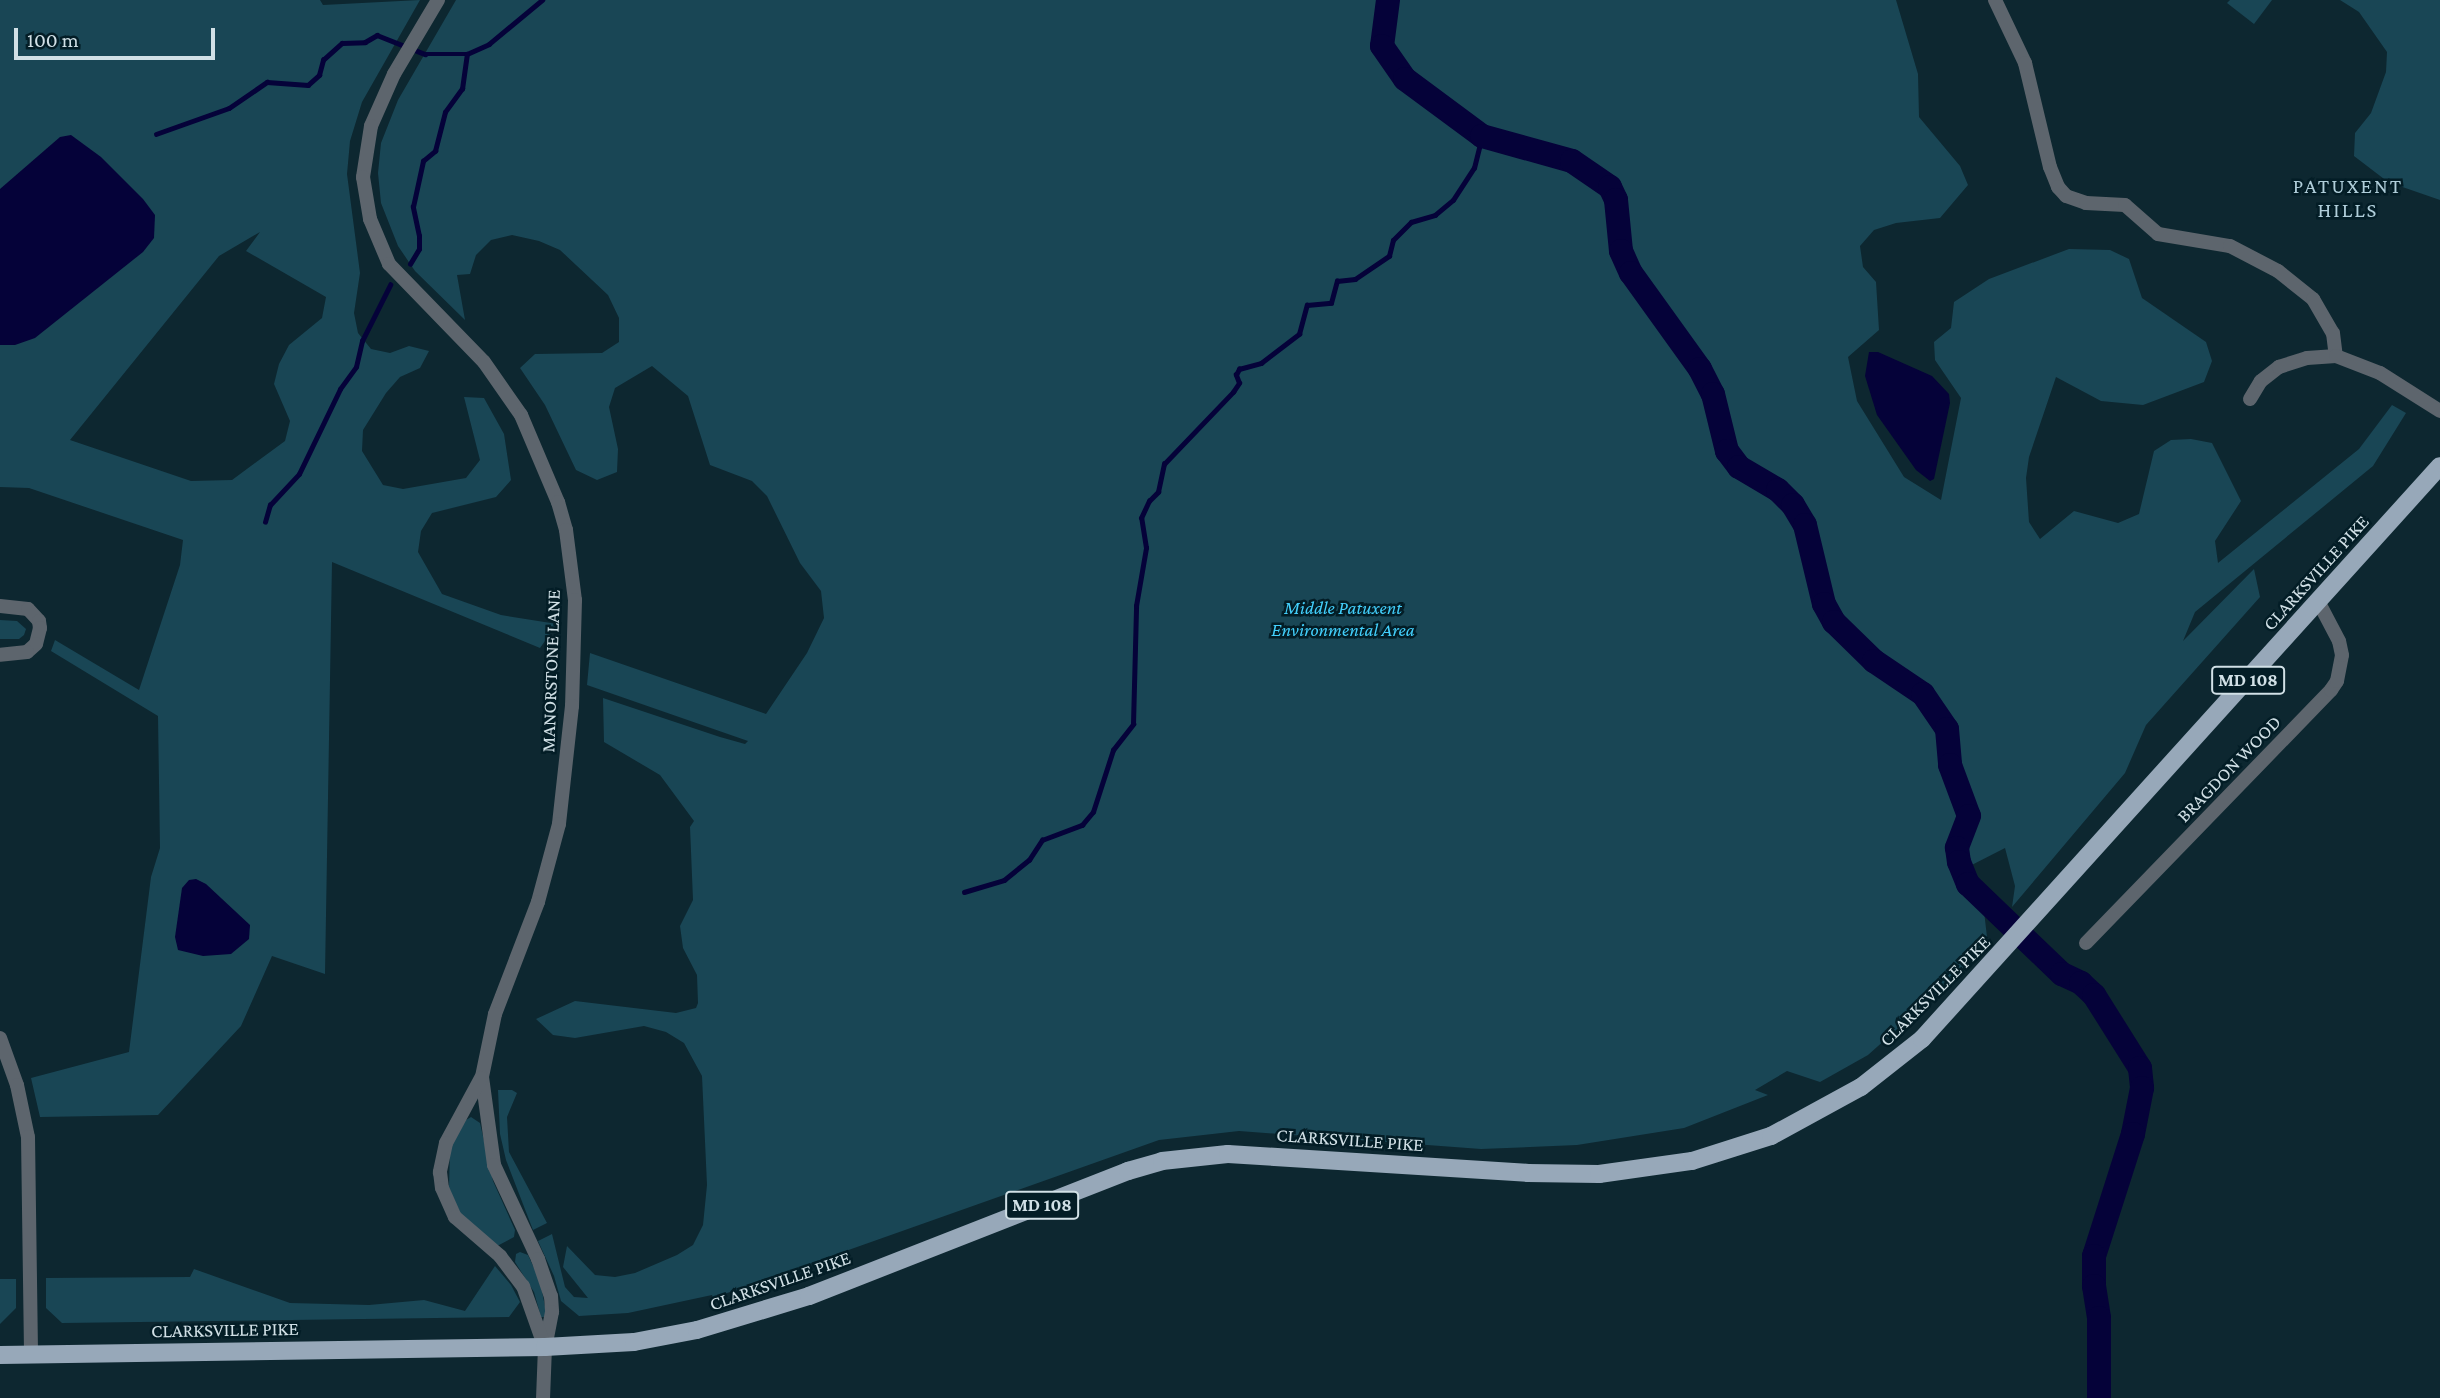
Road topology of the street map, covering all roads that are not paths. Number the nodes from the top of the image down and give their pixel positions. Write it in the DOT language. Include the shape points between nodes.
graph roads {
  1 [pos="438,0"];
  2 [pos="1996,0"];
  3 [pos="2336,356"];
  4 [pos="2250,399"];
  5 [pos="2440,411"];
  6 [pos="2440,466"];
  7 [pos="2318,601"];
  8 [pos="0,606"];
  9 [pos="0,655"];
  10 [pos="2086,943"];
  11 [pos="0,1038"];
  12 [pos="482,1077"];
  13 [pos="545,1347"];
  14 [pos="31,1354"];
  15 [pos="0,1355"];
  16 [pos="543,1398"];
  1 -- 12 [label="street, MANORSTONE LANE" via="377,107 366,142 363,177 370,219 389,264 484,362 521,415 558,502 575,600 572,706 559,824 538,902 495,1014"];
  2 -- 3 [label="street" via="2025,63 2049,167 2066,196 2087,203 2126,205 2158,234 2230,246 2278,271 2314,299 2333,333"];
  3 -- 4 [label="street" via="2307,358 2279,367"];
  3 -- 5 [label="street" via="2380,373"];
  6 -- 7 [label="main road, CLARKSVILLE PIKE / MD 108"];
  7 -- 10 [label="street, BRAGDON WOOD" via="2342,655 2331,690"];
  7 -- 13 [label="main road, CLARKSVILLE PIKE / MD 108" via="1922,1039 1861,1087 1770,1136 1692,1161 1567,1175 1228,1154 1174,1160 1128,1171 921,1254 727,1322 634,1342"];
  8 -- 9 [label="street" via="27,609 40,628 36,644 27,652"];
  11 -- 14 [label="street" via="17,1085 28,1137"];
  12 -- 13 [label="street, MANORSTONE LANE" via="494,1165 551,1296"];
  12 -- 13 [label="street, MANORSTONE LANE" via="446,1143 442,1188 455,1217 500,1256 523,1286"];
  13 -- 14 [label="main road, CLARKSVILLE PIKE / MD 108"];
  13 -- 16 [label="street"];
  14 -- 15 [label="main road, CLARKSVILLE PIKE / MD 108"];
}
